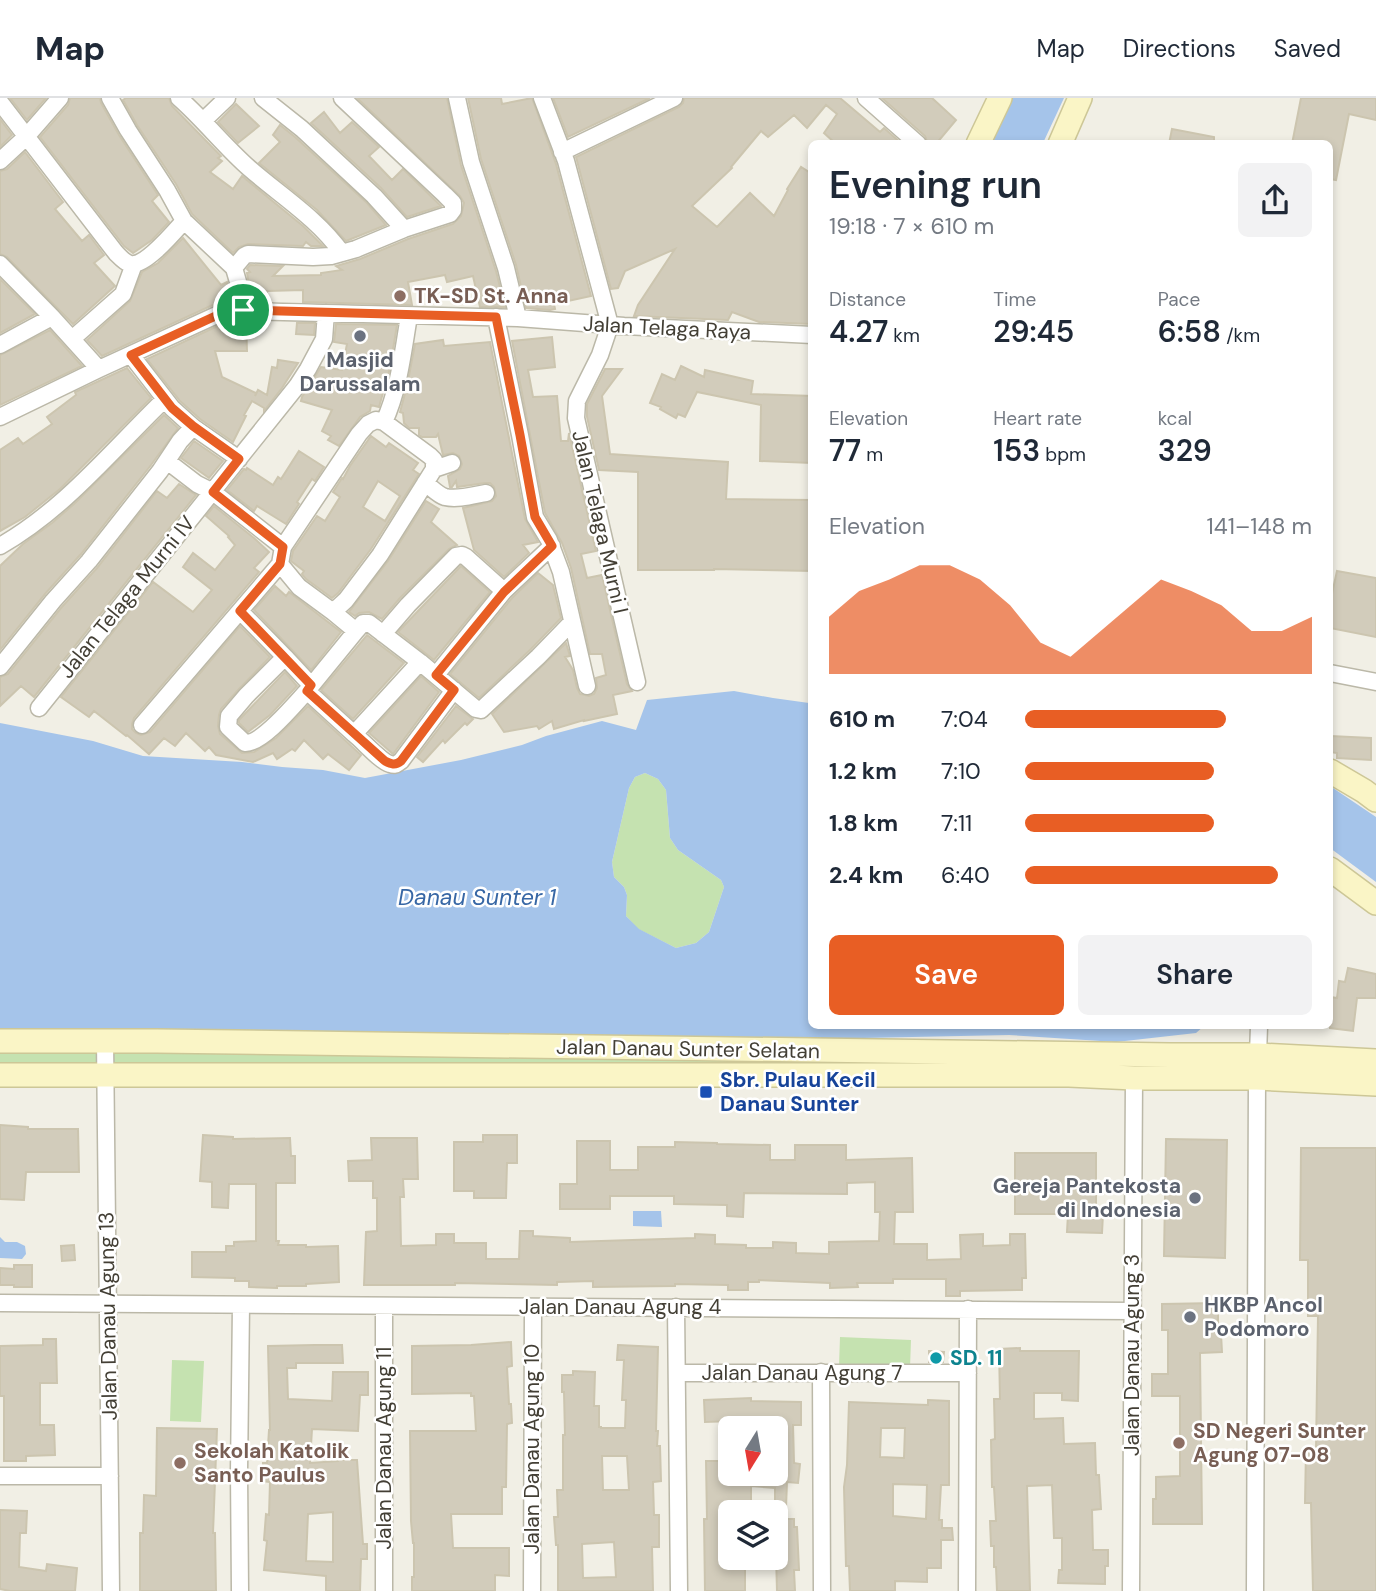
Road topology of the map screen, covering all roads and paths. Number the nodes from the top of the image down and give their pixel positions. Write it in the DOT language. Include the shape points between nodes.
graph roads {
  1 [pos="60,98"];
  2 [pos="110,98"];
  3 [pos="179,98"];
  4 [pos="227,98"];
  5 [pos="263,98"];
  6 [pos="342,98"];
  7 [pos="457,98"];
  8 [pos="542,98"];
  9 [pos="674,98"];
  10 [pos="866,98"];
  11 [pos="1000,98"];
  12 [pos="1080,98"];
  13 [pos="0,102"];
  14 [pos="204,120"];
  15 [pos="26,137"];
  16 [pos="913,140"];
  17 [pos="980,140"];
  18 [pos="1062,140"];
  19 [pos="562,152"];
  20 [pos="0,162"];
  21 [pos="184,221"];
  22 [pos="404,229"];
  23 [pos="342,253"];
  24 [pos="134,264"];
  25 [pos="234,268"];
  26 [pos="2,269"];
  27 [pos="243,310"];
  28 [pos="327,313"];
  29 [pos="409,316"];
  30 [pos="52,317"];
  31 [pos="496,317"];
  32 [pos="518,318"];
  33 [pos="610,325"];
  34 [pos="808,335"];
  35 [pos="72,339"];
  36 [pos="0,345"];
  37 [pos="131,355"];
  38 [pos="99,369"];
  39 [pos="165,399"];
  40 [pos="0,418"];
  41 [pos="384,422"];
  42 [pos="193,426"];
  43 [pos="239,459"];
  44 [pos="167,461"];
  45 [pos="452,463"];
  46 [pos="434,469"];
  47 [pos="425,483"];
  48 [pos="213,492"];
  49 [pos="486,493"];
  50 [pos="0,546"];
  51 [pos="552,546"];
  52 [pos="282,556"];
  53 [pos="504,592"];
  54 [pos="240,611"];
  55 [pos="333,612"];
  56 [pos="571,623"];
  57 [pos="356,631"];
  58 [pos="383,634"];
  59 [pos="285,657"];
  60 [pos="421,662"];
  61 [pos="0,667"];
  62 [pos="1333,674"];
  63 [pos="436,675"];
  64 [pos="637,682"];
  65 [pos="1376,682"];
  66 [pos="587,686"];
  67 [pos="309,688"];
  68 [pos="454,690"];
  69 [pos="38,708"];
  70 [pos="142,726"];
  71 [pos="354,734"];
  72 [pos="1333,773"];
  73 [pos="1376,800"];
  74 [pos="1333,871"];
  75 [pos="1376,903"];
  76 [pos="1259,1029"];
  77 [pos="0,1041"];
  78 [pos="105,1041"];
  79 [pos="1258,1055"];
  80 [pos="1376,1061"];
  81 [pos="0,1075"];
  82 [pos="105,1075"];
  83 [pos="1134,1077"];
  84 [pos="1256,1078"];
  85 [pos="1376,1084"];
  86 [pos="0,1303"];
  87 [pos="108,1304"];
  88 [pos="241,1305"];
  89 [pos="384,1306"];
  90 [pos="533,1307"];
  91 [pos="676,1307"];
  92 [pos="968,1309"];
  93 [pos="1131,1311"];
  94 [pos="821,1372"];
  95 [pos="678,1373"];
  96 [pos="968,1373"];
  97 [pos="0,1476"];
  98 [pos="110,1476"];
  99 [pos="111,1591"];
  100 [pos="240,1591"];
  101 [pos="384,1591"];
  102 [pos="532,1591"];
  103 [pos="679,1591"];
  104 [pos="822,1591"];
  105 [pos="967,1591"];
  106 [pos="1131,1591"];
  107 [pos="1255,1591"];
  1 -- 15 [label="street"];
  2 -- 21 [label="street"];
  3 -- 14 [label="street"];
  4 -- 14 [label="street"];
  5 -- 22 [label="street" via="330,155"];
  6 -- 22 [label="street" via="453,203 450,214"];
  7 -- 32 [label="street" via="471,162"];
  8 -- 19 [label="street"];
  9 -- 19 [label="street"];
  10 -- 16 [label="street"];
  11 -- 17 [label="street"];
  12 -- 18 [label="street"];
  13 -- 15 [label="street"];
  14 -- 23 [label="street" via="247,166 325,231"];
  15 -- 20 [label="street"];
  15 -- 24 [label="street" via="116,253"];
  19 -- 33 [label="street"];
  21 -- 24 [label="street" via="154,252"];
  21 -- 25 [label="street"];
  22 -- 23 [label="street"];
  23 -- 25 [label="street" via="313,257 248,254"];
  24 -- 35 [label="street" via="123,294"];
  25 -- 27 [label="street"];
  26 -- 30 [label="street"];
  27 -- 28 [label="street, Jalan Telaga Raya"];
  27 -- 37 [label="street, Jalan Telaga Raya" via="222,313"];
  28 -- 29 [label="street, Jalan Telaga Raya"];
  28 -- 43 [label="street, Jalan Telaga Murni IV" via="324,339 309,369"];
  29 -- 31 [label="street, Jalan Telaga Raya"];
  29 -- 41 [label="street"];
  30 -- 35 [label="street"];
  30 -- 36 [label="street"];
  31 -- 32 [label="street, Jalan Telaga Raya"];
  31 -- 51 [label="street" via="535,517"];
  32 -- 33 [label="street, Jalan Telaga Raya"];
  33 -- 34 [label="street, Jalan Telaga Raya"];
  33 -- 64 [label="street, Jalan Telaga Murni I" via="577,401 576,418"];
  35 -- 38 [label="street"];
  37 -- 38 [label="street, Jalan Telaga Raya"];
  37 -- 39 [label="street"];
  38 -- 40 [label="street, Jalan Telaga Raya"];
  39 -- 42 [label="street"];
  39 -- 50 [label="street" via="89,477"];
  41 -- 46 [label="street" via="430,456"];
  41 -- 52 [label="street" via="376,420 359,433"];
  42 -- 43 [label="street"];
  42 -- 44 [label="street"];
  43 -- 48 [label="street, Jalan Telaga Murni IV"];
  44 -- 48 [label="street"];
  44 -- 61 [label="street"];
  45 -- 46 [label="street"];
  46 -- 47 [label="street"];
  47 -- 49 [label="street" via="446,497"];
  47 -- 55 [label="street" via="380,555"];
  48 -- 52 [label="street"];
  48 -- 69 [label="street, Jalan Telaga Murni IV"];
  51 -- 53 [label="street"];
  51 -- 56 [label="street"];
  52 -- 54 [label="street"];
  52 -- 55 [label="street" via="299,587"];
  53 -- 58 [label="street" via="466,557 456,556"];
  53 -- 63 [label="street"];
  54 -- 59 [label="street"];
  54 -- 70 [label="street"];
  55 -- 57 [label="street"];
  56 -- 66 [label="street"];
  56 -- 68 [label="street" via="484,708 476,709"];
  57 -- 58 [label="street" via="367,622"];
  57 -- 67 [label="street"];
  58 -- 60 [label="street"];
  59 -- 67 [label="street"];
  59 -- 67 [label="street" via="229,716 228,727 245,743 252,743"];
  60 -- 63 [label="street"];
  60 -- 71 [label="street"];
  62 -- 65 [label="street"];
  63 -- 68 [label="street"];
  67 -- 71 [label="street"];
  68 -- 71 [label="street" via="397,764 385,761"];
  72 -- 73 [label="street"];
  74 -- 75 [label="street"];
  76 -- 79 [label="street"];
  77 -- 78 [label="street, Jalan Danau Sunter Selatan"];
  78 -- 79 [label="street, Jalan Danau Sunter Selatan"];
  78 -- 82 [label="street, Jalan Danau Agung 13"];
  79 -- 80 [label="street, Jalan Danau Sunter Selatan"];
  81 -- 82 [label="street, Jalan Danau Sunter Selatan"];
  82 -- 83 [label="street, Jalan Danau Sunter Selatan"];
  82 -- 87 [label="street, Jalan Danau Agung 13"];
  83 -- 84 [label="street, Jalan Danau Sunter Selatan"];
  83 -- 93 [label="street, Jalan Danau Agung 3"];
  84 -- 85 [label="street, Jalan Danau Sunter Selatan"];
  84 -- 107 [label="street"];
  86 -- 87 [label="street, Jalan Danau Agung 4"];
  87 -- 88 [label="street, Jalan Danau Agung 4"];
  87 -- 98 [label="street, Jalan Danau Agung 13"];
  88 -- 89 [label="street, Jalan Danau Agung 4"];
  88 -- 100 [label="street"];
  89 -- 90 [label="street, Jalan Danau Agung 4"];
  89 -- 101 [label="street, Jalan Danau Agung 11"];
  90 -- 91 [label="street, Jalan Danau Agung 4"];
  90 -- 102 [label="street, Jalan Danau Agung 10"];
  91 -- 92 [label="street, Jalan Danau Agung 4"];
  91 -- 95 [label="street"];
  92 -- 93 [label="street, Jalan Danau Agung 4"];
  92 -- 96 [label="street"];
  93 -- 106 [label="street, Jalan Danau Agung 3"];
  94 -- 95 [label="street, Jalan Danau Agung 7"];
  94 -- 96 [label="street, Jalan Danau Agung 7"];
  94 -- 104 [label="street"];
  95 -- 103 [label="street"];
  96 -- 105 [label="street"];
  97 -- 98 [label="street"];
  98 -- 99 [label="street, Jalan Danau Agung 13"];
}
